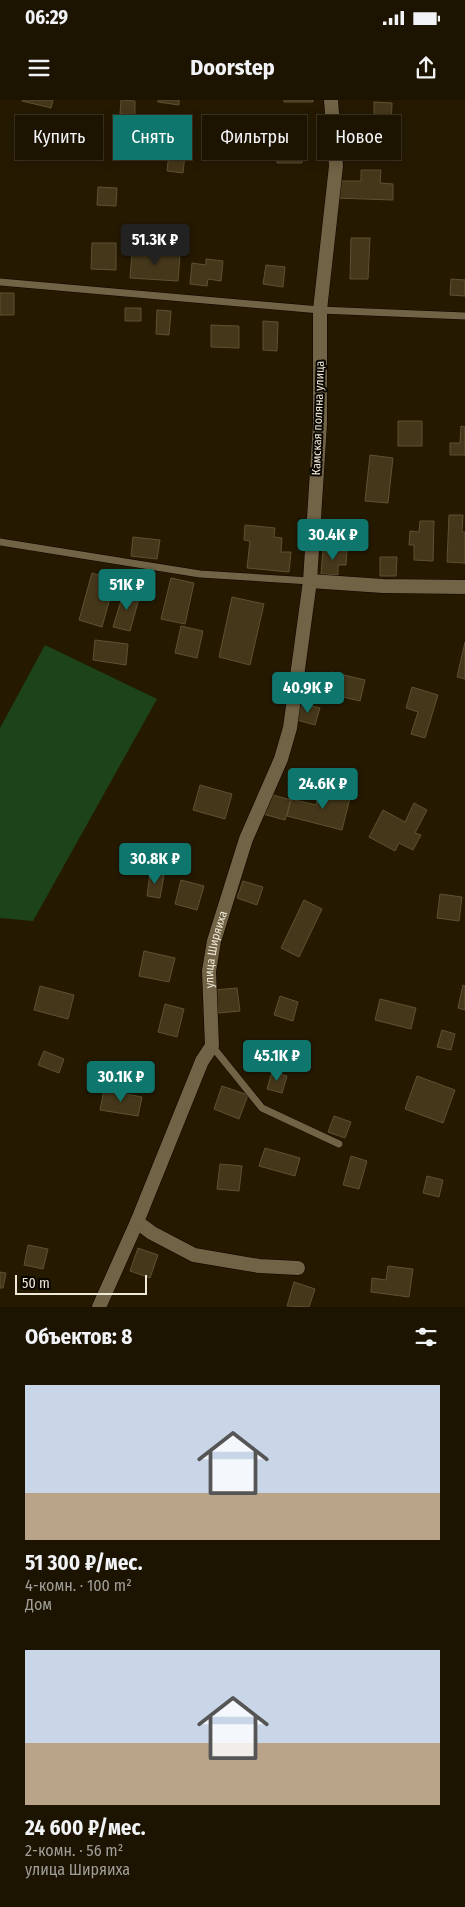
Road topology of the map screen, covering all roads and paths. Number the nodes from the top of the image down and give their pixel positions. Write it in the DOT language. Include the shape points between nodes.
graph roads {
  1 [pos="331,100"];
  2 [pos="0,282"];
  3 [pos="320,310"];
  4 [pos="465,316"];
  5 [pos="0,542"];
  6 [pos="310,581"];
  7 [pos="465,586"];
  8 [pos="212,1046"];
  9 [pos="339,1144"];
  10 [pos="137,1222"];
  11 [pos="298,1268"];
  12 [pos="99,1307"];
  1 -- 3 [label="street, Камская поляна улица" via="336,166"];
  2 -- 3 [label="lane"];
  3 -- 4 [label="lane"];
  3 -- 6 [label="street, Камская поляна улица" via="320,424"];
  5 -- 6 [label="lane" via="200,574"];
  6 -- 7 [label="street" via="383,586"];
  6 -- 8 [label="street, улица Ширяиха" via="290,728 281,759 246,839 214,941 209,971"];
  8 -- 9 [label="lane" via="262,1108"];
  8 -- 10 [label="street" via="202,1061"];
  10 -- 11 [label="street" via="194,1255 259,1266"];
  10 -- 12 [label="street"];
}
